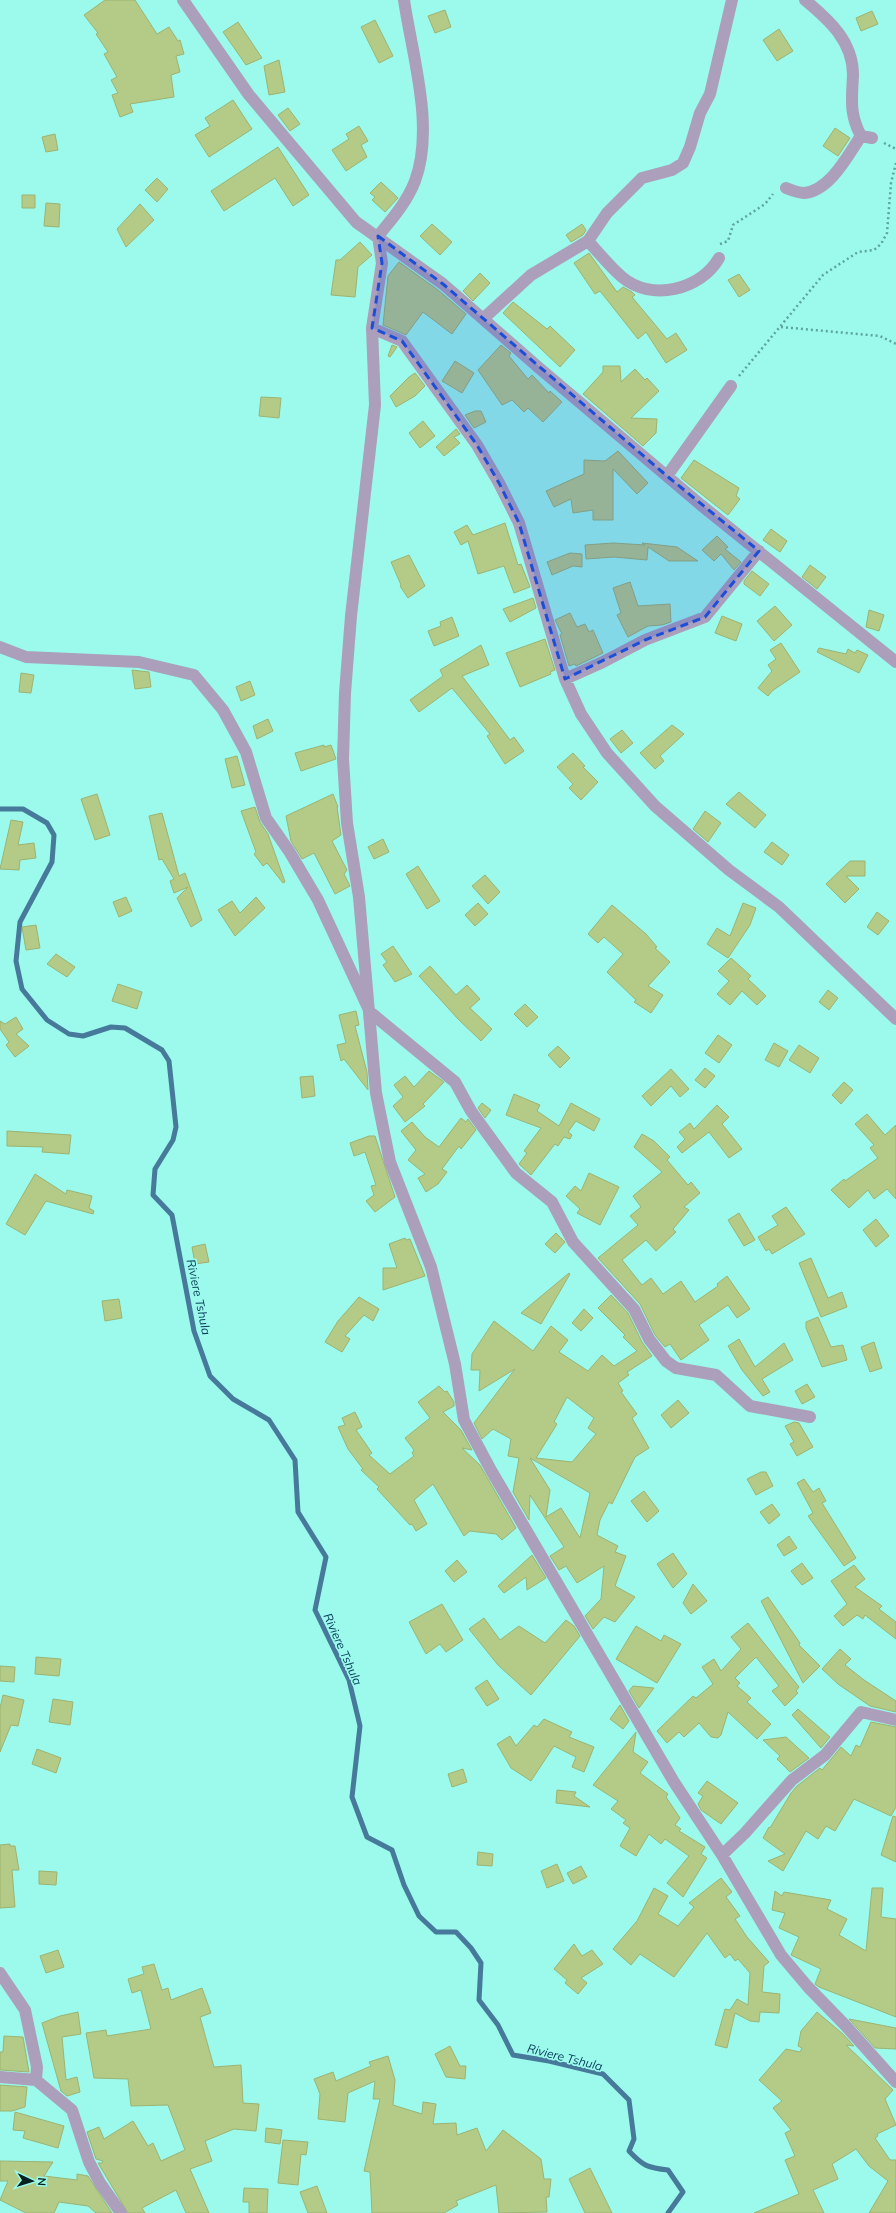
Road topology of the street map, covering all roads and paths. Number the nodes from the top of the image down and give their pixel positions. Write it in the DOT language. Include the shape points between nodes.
graph roads {
  1 [pos="183,0"];
  2 [pos="404,0"];
  3 [pos="732,0"];
  4 [pos="805,0"];
  5 [pos="896,162"];
  6 [pos="786,188"];
  7 [pos="378,236"];
  8 [pos="588,241"];
  9 [pos="719,258"];
  10 [pos="484,318"];
  11 [pos="781,327"];
  12 [pos="372,328"];
  13 [pos="896,344"];
  14 [pos="731,386"];
  15 [pos="667,476"];
  16 [pos="759,551"];
  17 [pos="0,647"];
  18 [pos="896,662"];
  19 [pos="565,679"];
  20 [pos="370,1012"];
  21 [pos="896,1019"];
  22 [pos="810,1417"];
  23 [pos="896,1720"];
  24 [pos="722,1855"];
  25 [pos="0,1973"];
  26 [pos="0,2077"];
  27 [pos="36,2080"];
  28 [pos="896,2082"];
  29 [pos="121,2213"];
  1 -- 7 [label="street" via="249,95 356,222"];
  2 -- 7 [label="street" via="422,100 421,161 401,208"];
  3 -- 8 [label="street" via="710,94 700,113 683,163 672,170 642,178 607,213"];
  4 -- 6 [label="street" via="830,21 850,52 853,74 851,104 856,126 866,137 838,172 815,190 803,193"];
  5 -- 11 [label="path" via="890,190 887,233 881,244 874,250 858,252 823,275"];
  6 -- 9 [label="path" via="778,190 765,204 733,225 728,241 720,244"];
  7 -- 10 [label="street"];
  7 -- 12 [label="street" via="382,263"];
  8 -- 9 [label="street" via="622,278 639,288 680,289 700,279 714,267"];
  8 -- 10 [label="street" via="530,275"];
  10 -- 15 [label="street"];
  11 -- 13 [label="path" via="880,336"];
  11 -- 14 [label="path"];
  12 -- 19 [label="street" via="402,341 477,445 499,483 519,523"];
  12 -- 20 [label="street" via="375,406 351,616 343,759 347,823 359,897"];
  14 -- 15 [label="street"];
  15 -- 16 [label="street"];
  16 -- 18 [label="street"];
  16 -- 19 [label="street" via="705,617 646,640"];
  17 -- 20 [label="street" via="26,657 139,662 194,675 223,710 246,752 266,818 318,900"];
  19 -- 21 [label="street" via="581,714 607,753 655,806 729,870 779,907"];
  20 -- 22 [label="street" via="456,1082 471,1111 516,1173 552,1202 573,1242 634,1309 649,1339 666,1361 676,1368 716,1375 750,1406"];
  20 -- 24 [label="street" via="376,1093 390,1162 432,1267 456,1364 464,1420 674,1782"];
  23 -- 24 [label="street" via="861,1712 825,1755 792,1780"];
  24 -- 28 [label="street" via="781,1955"];
  25 -- 27 [label="street" via="25,2010 37,2068"];
  26 -- 27 [label="street"];
  27 -- 29 [label="street" via="72,2110 89,2162"];
}
